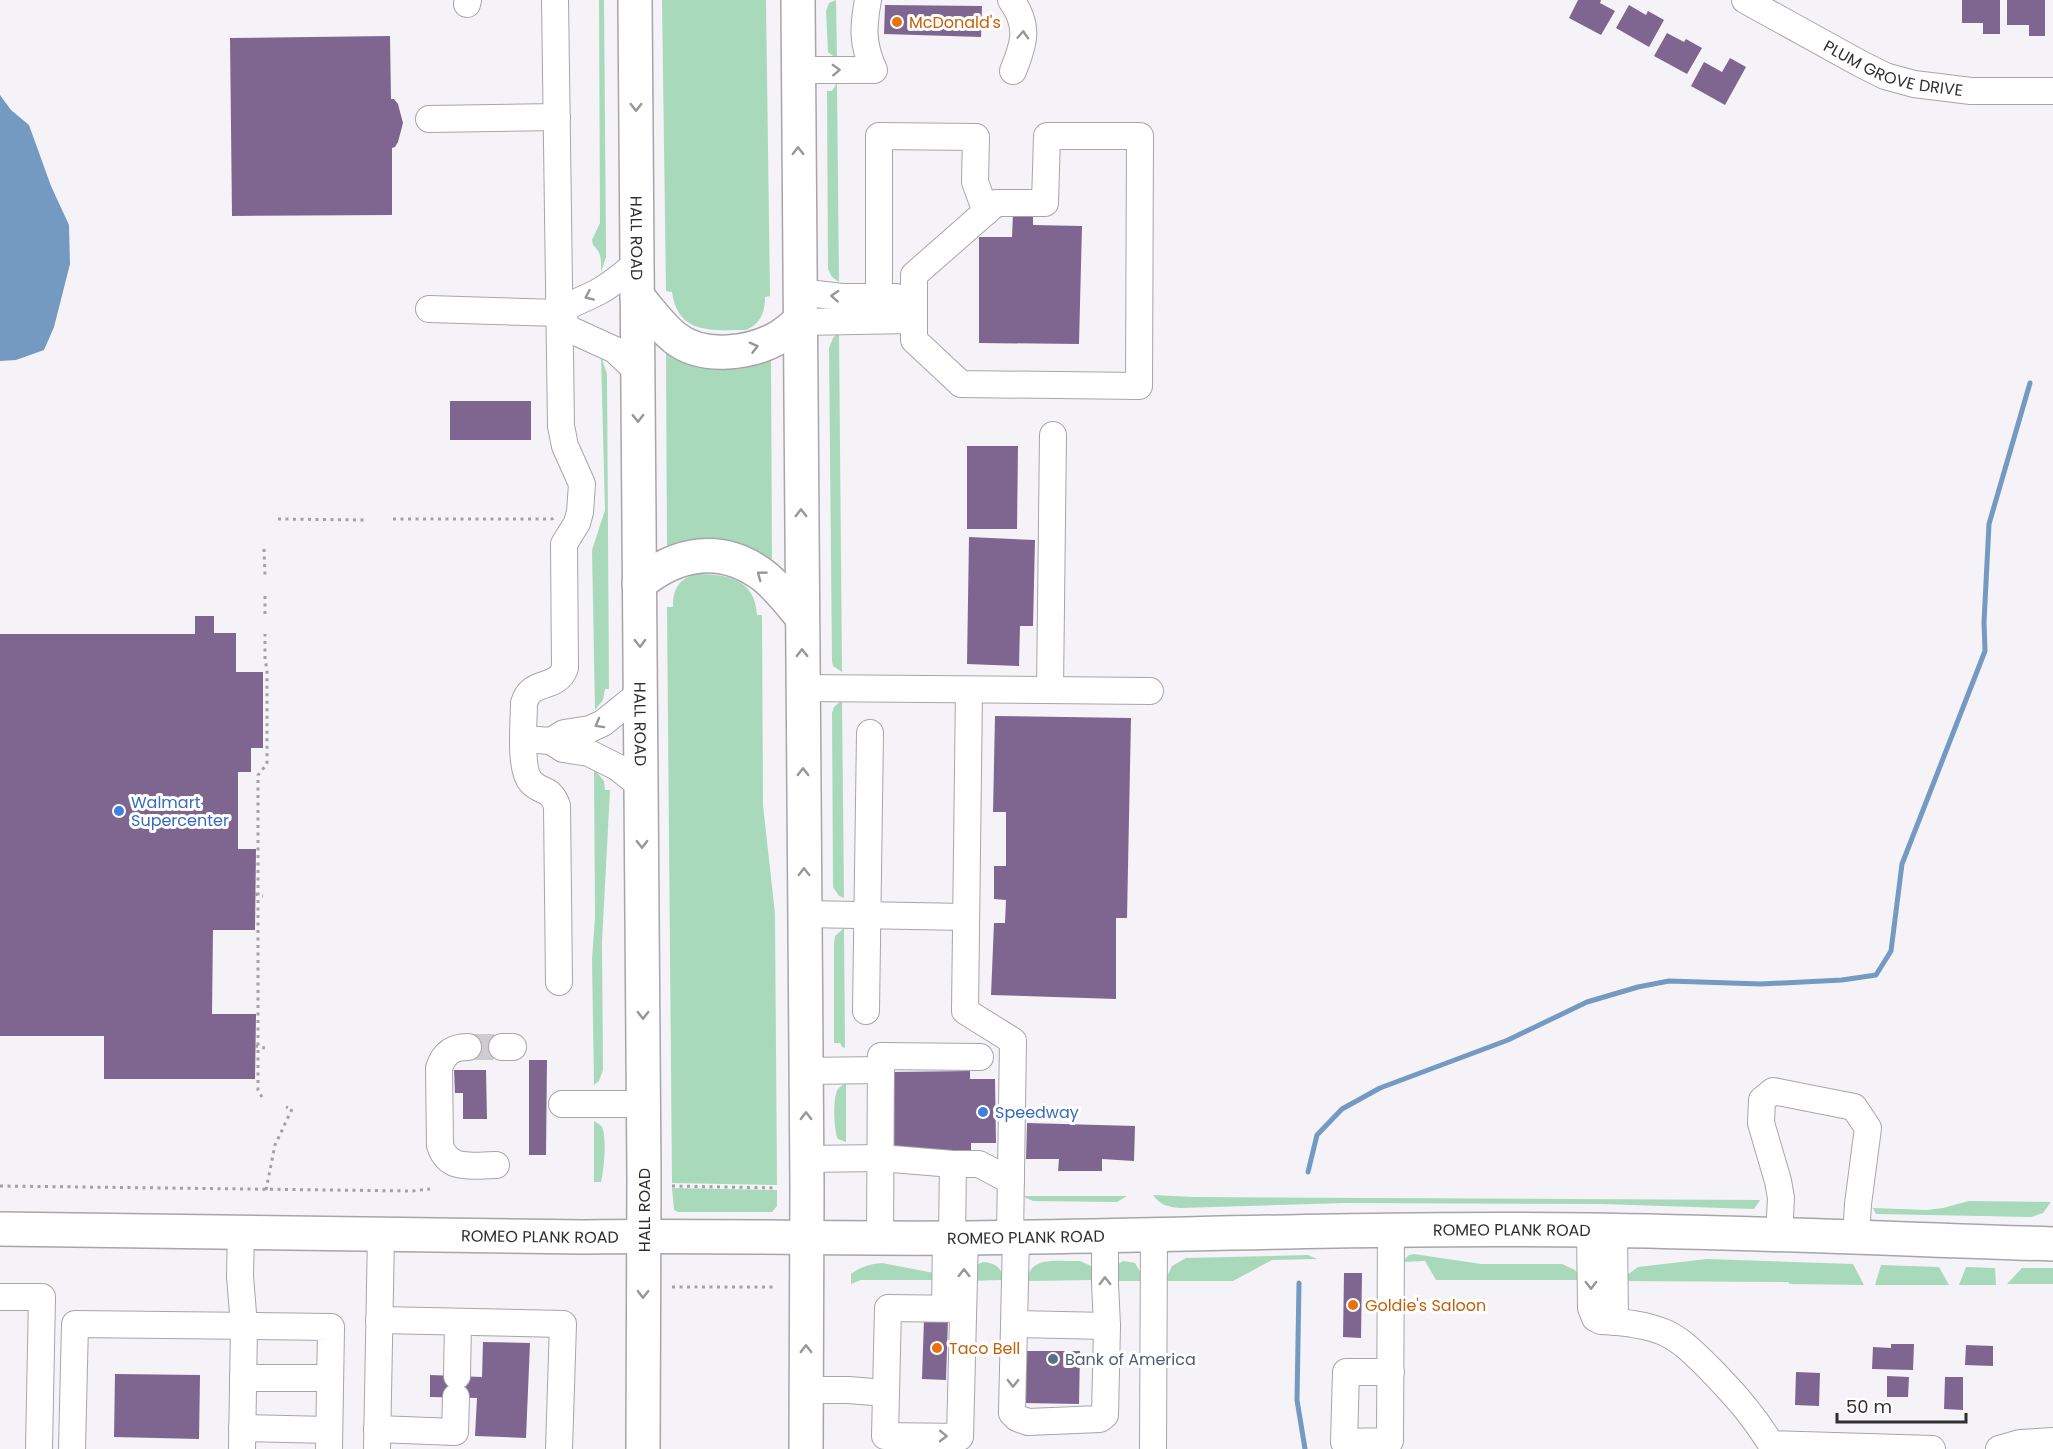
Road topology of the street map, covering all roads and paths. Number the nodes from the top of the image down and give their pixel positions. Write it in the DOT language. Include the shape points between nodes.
graph roads {
  1 [pos="555,0"];
  2 [pos="635,0"];
  3 [pos="798,0"];
  4 [pos="868,0"];
  5 [pos="1011,0"];
  6 [pos="1745,0"];
  7 [pos="798,70"];
  8 [pos="1013,71"];
  9 [pos="2053,91"];
  10 [pos="557,117"];
  11 [pos="429,119"];
  12 [pos="986,212"];
  13 [pos="637,263"];
  14 [pos="637,296"];
  15 [pos="879,297"];
  16 [pos="799,307"];
  17 [pos="914,308"];
  18 [pos="429,309"];
  19 [pos="559,312"];
  20 [pos="638,371"];
  21 [pos="1053,435"];
  22 [pos="559,516"];
  23 [pos="278,519"];
  24 [pos="393,519"];
  25 [pos="364,520"];
  26 [pos="264,549"];
  27 [pos="265,576"];
  28 [pos="639,584"];
  29 [pos="265,596"];
  30 [pos="265,615"];
  31 [pos="802,617"];
  32 [pos="265,634"];
  33 [pos="802,688"];
  34 [pos="969,690"];
  35 [pos="1050,690"];
  36 [pos="1150,691"];
  37 [pos="640,693"];
  38 [pos="870,733"];
  39 [pos="524,739"];
  40 [pos="551,741"];
  41 [pos="641,786"];
  42 [pos="257,894"];
  43 [pos="263,896"];
  44 [pos="804,914"];
  45 [pos="867,916"];
  46 [pos="966,917"];
  47 [pos="559,982"];
  48 [pos="866,1011"];
  49 [pos="257,1046"];
  50 [pos="468,1047"];
  51 [pos="265,1048"];
  52 [pos="980,1057"];
  53 [pos="880,1070"];
  54 [pos="806,1071"];
  55 [pos="262,1097"];
  56 [pos="562,1104"];
  57 [pos="644,1104"];
  58 [pos="286,1107"];
  59 [pos="880,1158"];
  60 [pos="806,1159"];
  61 [pos="953,1164"];
  62 [pos="496,1165"];
  63 [pos="1011,1182"];
  64 [pos="0,1186"];
  65 [pos="672,1186"];
  66 [pos="777,1188"];
  67 [pos="430,1189"];
  68 [pos="266,1190"];
  69 [pos="0,1229"];
  70 [pos="1391,1230"];
  71 [pos="1602,1231"];
  72 [pos="241,1232"];
  73 [pos="381,1234"];
  74 [pos="1154,1234"];
  75 [pos="1105,1235"];
  76 [pos="644,1236"];
  77 [pos="1779,1236"];
  78 [pos="880,1237"];
  79 [pos="1013,1237"];
  80 [pos="807,1238"];
  81 [pos="954,1238"];
  82 [pos="1856,1238"];
  83 [pos="2053,1244"];
  84 [pos="672,1287"];
  85 [pos="776,1287"];
  86 [pos="0,1297"];
  87 [pos="954,1309"];
  88 [pos="379,1320"];
  89 [pos="458,1323"];
  90 [pos="1014,1324"];
  91 [pos="244,1326"];
  92 [pos="1107,1326"];
  93 [pos="1391,1372"];
  94 [pos="243,1378"];
  95 [pos="330,1378"];
  96 [pos="806,1390"];
  97 [pos="886,1393"];
  98 [pos="242,1439"];
  99 [pos="329,1439"];
  100 [pos="377,1439"];
  101 [pos="2053,1441"];
  102 [pos="39,1449"];
  103 [pos="72,1449"];
  104 [pos="559,1449"];
  105 [pos="643,1449"];
  106 [pos="806,1449"];
  107 [pos="1152,1449"];
  108 [pos="1932,1449"];
  109 [pos="1999,1449"];
  1 -- 10 [label="street"];
  2 -- 13 [label="main road, HALL ROAD, one-way"];
  3 -- 7 [label="main road"];
  7 -- 4 [label="street, one-way" via="874,70 864,42"];
  8 -- 5 [label="street, one-way" via="1024,34 1023,22"];
  6 -- 9 [label="street, PLUM GROVE DRIVE" via="1885,76 1942,89"];
  16 -- 7 [label="main road, one-way"];
  10 -- 11 [label="street"];
  10 -- 19 [label="street"];
  12 -- 15 [label="street" via="975,182 975,137 879,136"];
  12 -- 17 [label="street" via="914,275"];
  12 -- 17 [label="street" via="996,203 1045,203 1047,136 1140,136 1139,386 961,384 914,339"];
  13 -- 14 [label="main road, HALL ROAD"];
  13 -- 19 [label="street, one-way" via="614,283"];
  14 -- 16 [label="main road, one-way" via="674,338 702,350 753,348 782,336"];
  14 -- 20 [label="main road, HALL ROAD"];
  15 -- 16 [label="street, one-way" via="835,296"];
  15 -- 17 [label="street"];
  16 -- 17 [label="street"];
  31 -- 16 [label="main road, one-way"];
  18 -- 19 [label="street"];
  19 -- 20 [label="street" via="569,328 615,350"];
  19 -- 39 [label="street" via="561,426 565,446 582,484 580,512 564,544 565,668 557,680 536,687 526,697"];
  20 -- 28 [label="main road, HALL ROAD, one-way"];
  21 -- 35 [label="street"];
  22 -- 24 [label="path"];
  23 -- 25 [label="path"];
  26 -- 27 [label="path"];
  31 -- 28 [label="main road, one-way" via="765,576 729,558 677,560"];
  28 -- 37 [label="main road, HALL ROAD, one-way"];
  29 -- 30 [label="path"];
  33 -- 31 [label="main road, one-way"];
  32 -- 42 [label="path" via="267,764 258,775"];
  33 -- 34 [label="street"];
  44 -- 33 [label="main road, one-way"];
  34 -- 35 [label="street"];
  34 -- 46 [label="street"];
  35 -- 36 [label="street"];
  37 -- 40 [label="street, one-way" via="603,723 564,733"];
  37 -- 41 [label="main road, HALL ROAD"];
  38 -- 45 [label="street"];
  39 -- 40 [label="street"];
  39 -- 47 [label="street" via="526,774 535,785 550,792 557,806"];
  40 -- 41 [label="street" via="563,749 602,758"];
  41 -- 57 [label="main road, HALL ROAD, one-way"];
  42 -- 43 [label="path"];
  42 -- 49 [label="path"];
  44 -- 45 [label="street"];
  44 -- 54 [label="main road"];
  45 -- 46 [label="street"];
  45 -- 48 [label="street"];
  46 -- 63 [label="street" via="965,1011 1013,1041"];
  49 -- 51 [label="path"];
  49 -- 55 [label="path" via="258,1090"];
  50 -- 62 [label="street" via="452,1049 439,1068 440,1145 443,1156 458,1165"];
  52 -- 53 [label="street" via="881,1056"];
  53 -- 54 [label="street"];
  53 -- 59 [label="street"];
  60 -- 54 [label="main road, one-way"];
  56 -- 57 [label="street"];
  57 -- 76 [label="main road, HALL ROAD"];
  58 -- 68 [label="path" via="292,1109 274,1145"];
  59 -- 60 [label="street"];
  59 -- 61 [label="street"];
  59 -- 78 [label="street"];
  60 -- 80 [label="main road"];
  61 -- 63 [label="street" via="979,1164"];
  61 -- 81 [label="street"];
  63 -- 79 [label="street"];
  64 -- 68 [label="path"];
  65 -- 66 [label="path"];
  67 -- 68 [label="path"];
  69 -- 72 [label="main road, ROMEO PLANK ROAD"];
  70 -- 71 [label="main road, ROMEO PLANK ROAD"];
  70 -- 74 [label="main road, ROMEO PLANK ROAD"];
  70 -- 93 [label="street"];
  71 -- 77 [label="main road, ROMEO PLANK ROAD"];
  71 -- 108 [label="street" via="1591,1308 1595,1318 1649,1327 1687,1347 1746,1407 1771,1444"];
  72 -- 73 [label="main road, ROMEO PLANK ROAD"];
  72 -- 91 [label="street"];
  73 -- 76 [label="main road, ROMEO PLANK ROAD"];
  73 -- 88 [label="street"];
  74 -- 75 [label="main road, ROMEO PLANK ROAD"];
  74 -- 107 [label="street"];
  75 -- 79 [label="main road, ROMEO PLANK ROAD"];
  92 -- 75 [label="street, one-way"];
  76 -- 80 [label="main road, ROMEO PLANK ROAD"];
  76 -- 105 [label="main road, HALL ROAD, one-way"];
  77 -- 82 [label="main road, ROMEO PLANK ROAD"];
  77 -- 82 [label="street" via="1781,1198 1761,1123 1762,1100 1773,1091 1854,1107 1868,1128"];
  78 -- 80 [label="main road, ROMEO PLANK ROAD"];
  78 -- 81 [label="main road, ROMEO PLANK ROAD"];
  79 -- 81 [label="main road, ROMEO PLANK ROAD"];
  79 -- 90 [label="street"];
  96 -- 80 [label="main road, one-way"];
  81 -- 87 [label="street"];
  82 -- 83 [label="main road, ROMEO PLANK ROAD"];
  84 -- 85 [label="path"];
  86 -- 102 [label="street" via="42,1297"];
  87 -- 97 [label="street" via="888,1308"];
  97 -- 87 [label="street, one-way" via="885,1436 960,1437"];
  88 -- 89 [label="street"];
  88 -- 100 [label="street"];
  89 -- 100 [label="street" via="455,1431"];
  89 -- 104 [label="street" via="563,1324"];
  90 -- 92 [label="street"];
  90 -- 92 [label="street, one-way" via="1012,1413 1028,1422 1100,1419 1105,1415"];
  91 -- 94 [label="street"];
  91 -- 95 [label="street" via="331,1327"];
  91 -- 103 [label="street" via="75,1324"];
  94 -- 95 [label="street"];
  94 -- 98 [label="street"];
  95 -- 99 [label="street"];
  96 -- 97 [label="street"];
  96 -- 106 [label="main road"];
  98 -- 99 [label="street"];
  101 -- 109 [label="street"];
}
